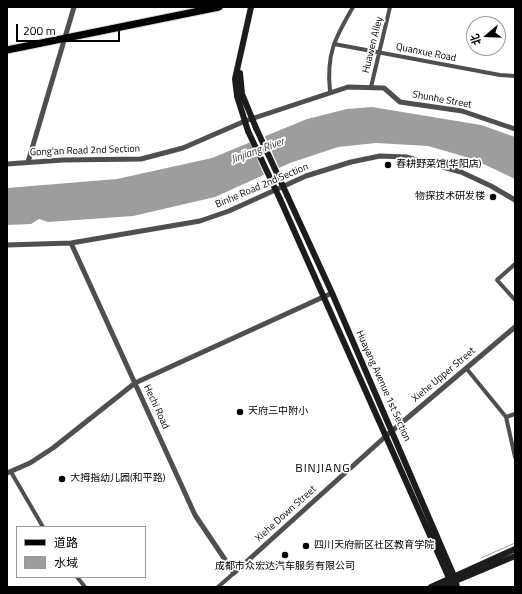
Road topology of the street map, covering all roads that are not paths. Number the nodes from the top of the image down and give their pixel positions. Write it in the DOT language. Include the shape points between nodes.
graph roads {
  1 [pos="74,7"];
  2 [pos="198,7"];
  3 [pos="218,7"];
  4 [pos="251,7"];
  5 [pos="256,7"];
  6 [pos="353,7"];
  7 [pos="390,7"];
  8 [pos="66,36"];
  9 [pos="334,44"];
  10 [pos="7,46"];
  11 [pos="7,50"];
  12 [pos="379,53"];
  13 [pos="515,76"];
  14 [pos="371,87"];
  15 [pos="330,91"];
  16 [pos="252,118"];
  17 [pos="245,121"];
  18 [pos="515,129"];
  19 [pos="28,162"];
  20 [pos="7,164"];
  21 [pos="515,200"];
  22 [pos="71,243"];
  23 [pos="7,245"];
  24 [pos="515,264"];
  25 [pos="332,293"];
  26 [pos="324,298"];
  27 [pos="515,300"];
  28 [pos="515,327"];
  29 [pos="466,368"];
  30 [pos="134,383"];
  31 [pos="515,414"];
  32 [pos="506,417"];
  33 [pos="392,431"];
  34 [pos="386,436"];
  35 [pos="515,457"];
  36 [pos="9,472"];
  37 [pos="42,526"];
  38 [pos="515,549"];
  39 [pos="515,556"];
  40 [pos="234,573"];
  41 [pos="78,578"];
  42 [pos="453,582"];
  43 [pos="85,587"];
  44 [pos="218,587"];
  45 [pos="431,587"];
  46 [pos="441,587"];
  1 -- 8 [label="street"];
  2 -- 8 [label="main road"];
  3 -- 8 [label="main road"];
  4 -- 17 [label="main road, Huayang Avenue 1st Section" via="235,79"];
  5 -- 16 [label="main road, Huayang Avenue 1st Section" via="240,79 242,94"];
  6 -- 9 [label="street"];
  7 -- 12 [label="street, Huawen Alley"];
  8 -- 10 [label="main road"];
  8 -- 11 [label="main road"];
  8 -- 19 [label="street"];
  9 -- 12 [label="street, Quanxue Road"];
  9 -- 15 [label="street" via="329,56"];
  12 -- 13 [label="street, Quanxue Road"];
  12 -- 14 [label="street, Huawen Alley"];
  14 -- 15 [label="street, Shunhe Street" via="348,87"];
  14 -- 18 [label="street, Shunhe Street" via="384,88 400,102 462,111"];
  15 -- 16 [label="street, Shunhe Street"];
  16 -- 17 [label="street, Gong'an Road 2nd Section"];
  16 -- 25 [label="main road, Huayang Avenue 1st Section, bridge"];
  17 -- 19 [label="street, Gong'an Road 2nd Section" via="183,148 141,159"];
  17 -- 26 [label="main road, Huayang Avenue 1st Section, bridge"];
  19 -- 20 [label="street, Gong'an Road 2nd Section"];
  21 -- 22 [label="street, Binhe Road 2nd Section" via="462,172 406,157 380,156 306,176 200,221"];
  22 -- 23 [label="street, Binhe Road 2nd Section"];
  22 -- 30 [label="street, Hechi Road"];
  24 -- 27 [label="street" via="498,280"];
  25 -- 26 [label="street"];
  25 -- 33 [label="main road, Huayang Avenue 1st Section"];
  26 -- 30 [label="street"];
  26 -- 34 [label="main road, Huayang Avenue 1st Section"];
  28 -- 29 [label="street, Xiehe Upper Street"];
  29 -- 32 [label="street"];
  29 -- 33 [label="street, Xiehe Upper Street"];
  30 -- 36 [label="street" via="53,448 30,463"];
  30 -- 40 [label="street, Hechi Road" via="195,515"];
  31 -- 32 [label="street"];
  32 -- 35 [label="street"];
  33 -- 34 [label="street, Xiehe Upper Street"];
  33 -- 42 [label="main road, Huayang Avenue 1st Section"];
  34 -- 40 [label="street, Xiehe Down Street"];
  34 -- 42 [label="main road, Huayang Avenue 1st Section"];
  36 -- 37 [label="street"];
  38 -- 42 [label="main road"];
  39 -- 42 [label="main road"];
  40 -- 44 [label="street"];
  41 -- 43 [label="street"];
  42 -- 45 [label="main road"];
  42 -- 46 [label="main road"];
}
